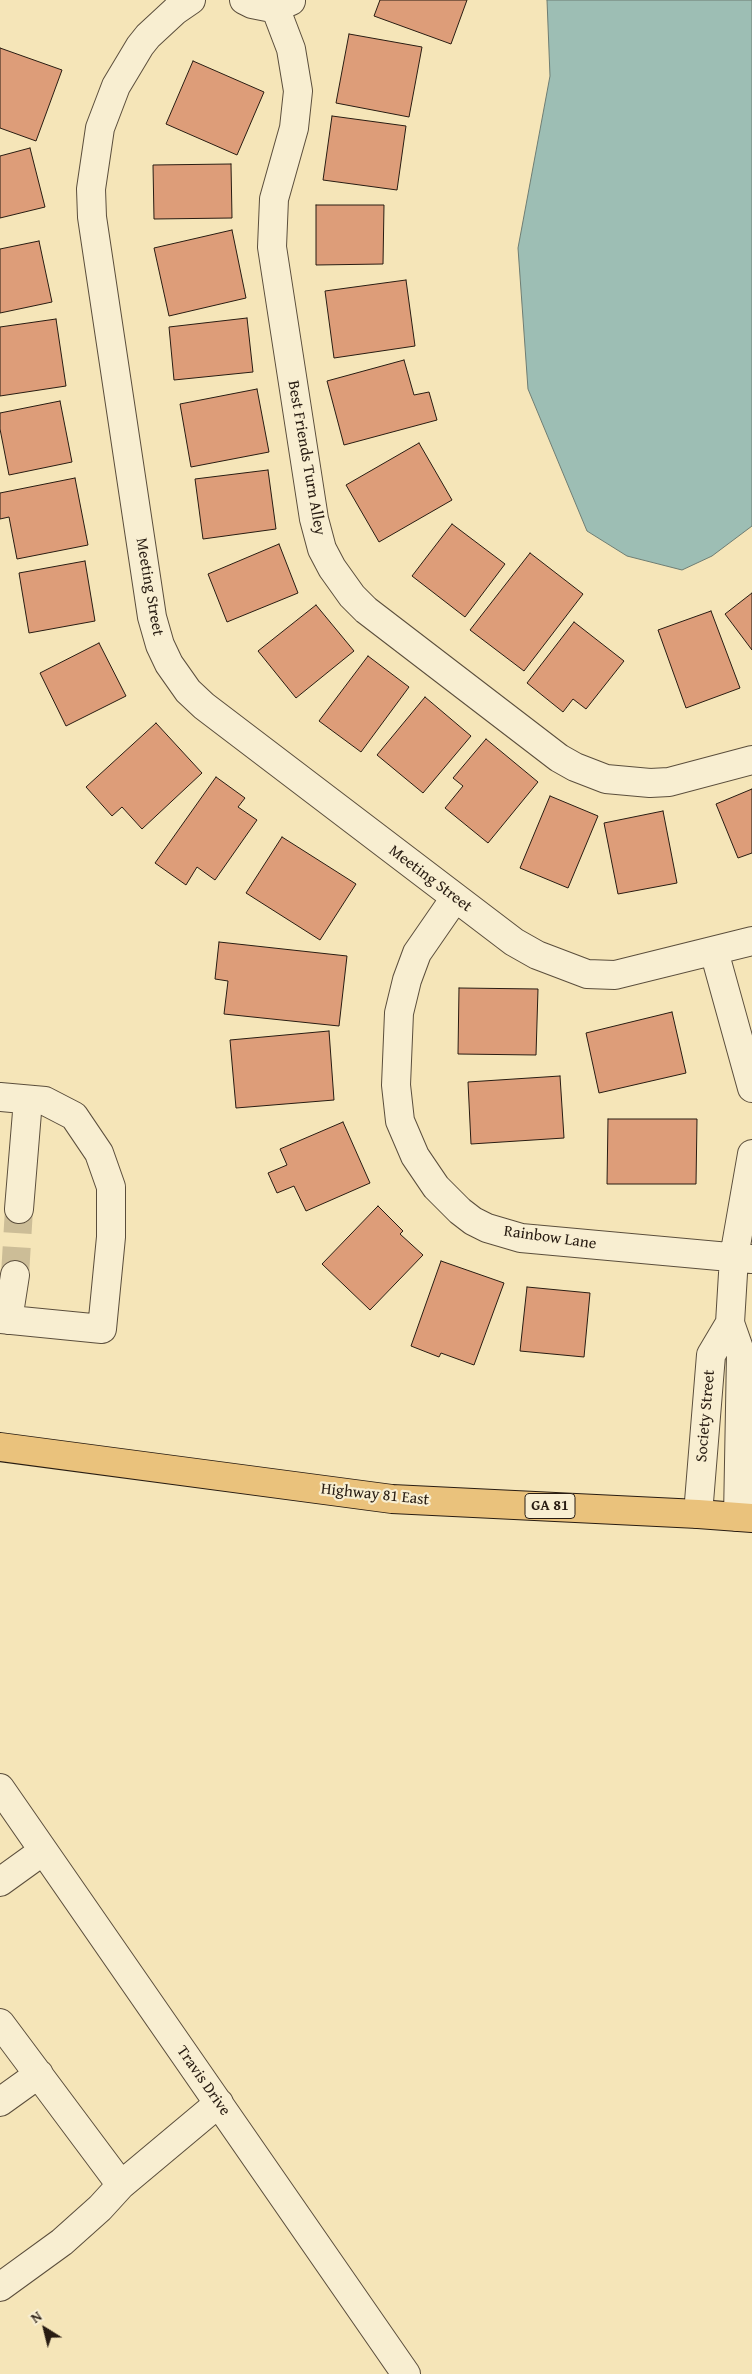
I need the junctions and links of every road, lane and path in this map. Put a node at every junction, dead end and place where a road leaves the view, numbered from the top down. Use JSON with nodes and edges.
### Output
{"nodes":[{"id":1,"x":191,"y":0,"type":"edge"},
{"id":2,"x":244,"y":0,"type":"edge"},
{"id":3,"x":284,"y":3,"type":"edge"},
{"id":4,"x":752,"y":760,"type":"edge"},
{"id":5,"x":455,"y":898,"type":"junction"},
{"id":6,"x":752,"y":941,"type":"edge"},
{"id":7,"x":714,"y":951,"type":"junction"},
{"id":8,"x":752,"y":1088,"type":"edge"},
{"id":9,"x":0,"y":1097,"type":"edge"},
{"id":10,"x":28,"y":1100,"type":"junction"},
{"id":11,"x":752,"y":1154,"type":"edge"},
{"id":12,"x":19,"y":1209,"type":"tunnel mouth"},
{"id":13,"x":743,"y":1258,"type":"edge"},
{"id":14,"x":14,"y":1275,"type":"tunnel mouth"},
{"id":15,"x":4,"y":1320,"type":"edge"},
{"id":16,"x":730,"y":1323,"type":"junction"},
{"id":17,"x":3,"y":1445,"type":"edge"},
{"id":18,"x":698,"y":1514,"type":"junction"},
{"id":19,"x":745,"y":1518,"type":"edge"},
{"id":20,"x":0,"y":1788,"type":"edge"},
{"id":21,"x":43,"y":1851,"type":"junction"},
{"id":22,"x":0,"y":1882,"type":"edge"},
{"id":23,"x":0,"y":2023,"type":"edge"},
{"id":24,"x":39,"y":2074,"type":"junction"},
{"id":25,"x":0,"y":2102,"type":"edge"},
{"id":26,"x":218,"y":2103,"type":"junction"},
{"id":27,"x":121,"y":2185,"type":"junction"},
{"id":28,"x":0,"y":2287,"type":"edge"},
{"id":29,"x":406,"y":2374,"type":"edge"}],
"edges":[{"from":1,"to":5,"type":"street","name":"Meeting Street"},
{"from":2,"to":3,"type":"street","name":"Best Friends Turn Alley"},
{"from":3,"to":4,"type":"street","name":"Best Friends Turn Alley"},
{"from":5,"to":7,"type":"street","name":"Meeting Street"},
{"from":5,"to":13,"type":"street","name":"Rainbow Lane"},
{"from":6,"to":7,"type":"street","name":"Meeting Street"},
{"from":7,"to":8,"type":"street"},
{"from":9,"to":10,"type":"street"},
{"from":10,"to":12,"type":"street"},
{"from":10,"to":15,"type":"street"},
{"from":11,"to":13,"type":"street","name":"Society Street"},
{"from":13,"to":16,"type":"street","name":"Society Street"},
{"from":14,"to":15,"type":"street"},
{"from":16,"to":18,"type":"street","name":"Society Street"},
{"from":16,"to":19,"type":"street","name":"Society Street"},
{"from":17,"to":18,"type":"main road","name":"Highway 81 East","number":"GA 81"},
{"from":18,"to":19,"type":"main road","name":"Highway 81 East","number":"GA 81"},
{"from":20,"to":21,"type":"street","name":"Travis Drive"},
{"from":21,"to":22,"type":"street"},
{"from":21,"to":26,"type":"street","name":"Travis Drive"},
{"from":23,"to":24,"type":"street"},
{"from":24,"to":25,"type":"street"},
{"from":24,"to":27,"type":"street"},
{"from":26,"to":27,"type":"street"},
{"from":26,"to":29,"type":"street","name":"Travis Drive"},
{"from":27,"to":28,"type":"street"}]}
